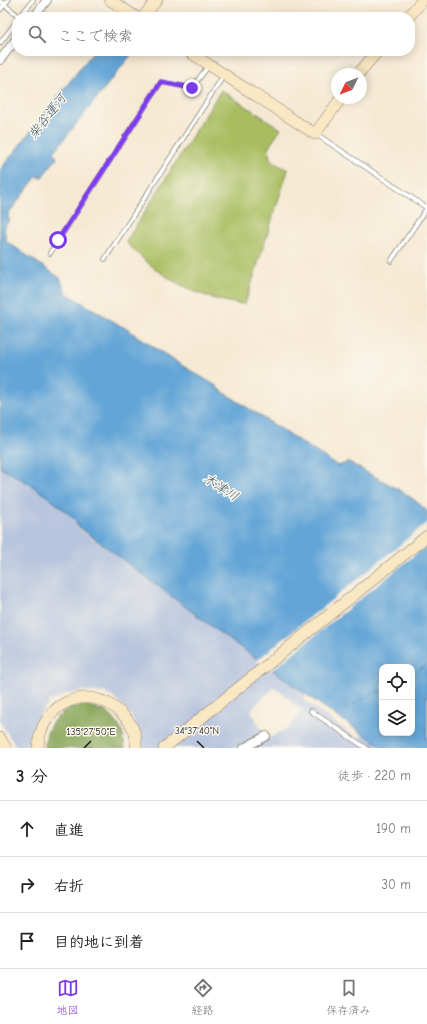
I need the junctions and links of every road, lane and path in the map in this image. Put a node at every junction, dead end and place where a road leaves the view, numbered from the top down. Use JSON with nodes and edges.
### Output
{"nodes":[{"id":1,"x":8,"y":0,"type":"edge"},
{"id":2,"x":33,"y":0,"type":"edge"},
{"id":3,"x":47,"y":0,"type":"edge"},
{"id":4,"x":110,"y":0,"type":"edge"},
{"id":5,"x":157,"y":0,"type":"edge"},
{"id":6,"x":423,"y":0,"type":"edge"},
{"id":7,"x":0,"y":1,"type":"edge"},
{"id":8,"x":5,"y":4,"type":"junction"},
{"id":9,"x":0,"y":10,"type":"edge"},
{"id":10,"x":14,"y":12,"type":"edge"},
{"id":11,"x":24,"y":12,"type":"edge"},
{"id":12,"x":38,"y":12,"type":"edge"},
{"id":13,"x":128,"y":12,"type":"edge"},
{"id":14,"x":147,"y":12,"type":"edge"},
{"id":15,"x":412,"y":12,"type":"edge"},
{"id":16,"x":12,"y":27,"type":"edge"},
{"id":17,"x":0,"y":33,"type":"edge"},
{"id":18,"x":4,"y":37,"type":"junction"},
{"id":19,"x":0,"y":43,"type":"edge"},
{"id":20,"x":12,"y":44,"type":"edge"},
{"id":21,"x":196,"y":56,"type":"edge"},
{"id":22,"x":374,"y":56,"type":"edge"},
{"id":23,"x":0,"y":60,"type":"edge"},
{"id":24,"x":209,"y":64,"type":"junction"},
{"id":25,"x":363,"y":68,"type":"edge"},
{"id":26,"x":224,"y":75,"type":"junction"},
{"id":27,"x":337,"y":104,"type":"edge"},
{"id":28,"x":315,"y":134,"type":"junction"},
{"id":29,"x":427,"y":208,"type":"edge"},
{"id":30,"x":50,"y":254,"type":"dead end"},
{"id":31,"x":105,"y":259,"type":"dead end"},
{"id":32,"x":390,"y":261,"type":"dead end"},
{"id":33,"x":427,"y":536,"type":"edge"},
{"id":34,"x":311,"y":711,"type":"dead end"},
{"id":35,"x":266,"y":736,"type":"dead end"},
{"id":36,"x":36,"y":748,"type":"edge"},
{"id":37,"x":135,"y":748,"type":"edge"},
{"id":38,"x":164,"y":748,"type":"edge"},
{"id":39,"x":244,"y":748,"type":"edge"},
{"id":40,"x":366,"y":748,"type":"edge"}],
"edges":[{"from":1,"to":8,"type":"lane"},
{"from":2,"to":11,"type":"lane"},
{"from":3,"to":12,"type":"street"},
{"from":4,"to":13,"type":"street"},
{"from":5,"to":14,"type":"street"},
{"from":6,"to":15,"type":"street"},
{"from":7,"to":8,"type":"lane"},
{"from":8,"to":9,"type":"lane"},
{"from":8,"to":10,"type":"lane"},
{"from":16,"to":18,"type":"lane"},
{"from":17,"to":18,"type":"lane"},
{"from":18,"to":19,"type":"lane"},
{"from":20,"to":23,"type":"street"},
{"from":21,"to":24,"type":"street"},
{"from":22,"to":25,"type":"street"},
{"from":24,"to":26,"type":"street"},
{"from":24,"to":30,"type":"lane"},
{"from":26,"to":28,"type":"street"},
{"from":26,"to":31,"type":"lane"},
{"from":27,"to":28,"type":"street"},
{"from":28,"to":29,"type":"lane"},
{"from":29,"to":32,"type":"lane"},
{"from":33,"to":38,"type":"street"},
{"from":34,"to":40,"type":"lane"},
{"from":35,"to":39,"type":"street"},
{"from":36,"to":37,"type":"street","bridge":true},
{"from":36,"to":37,"type":"street","bridge":true}]}
